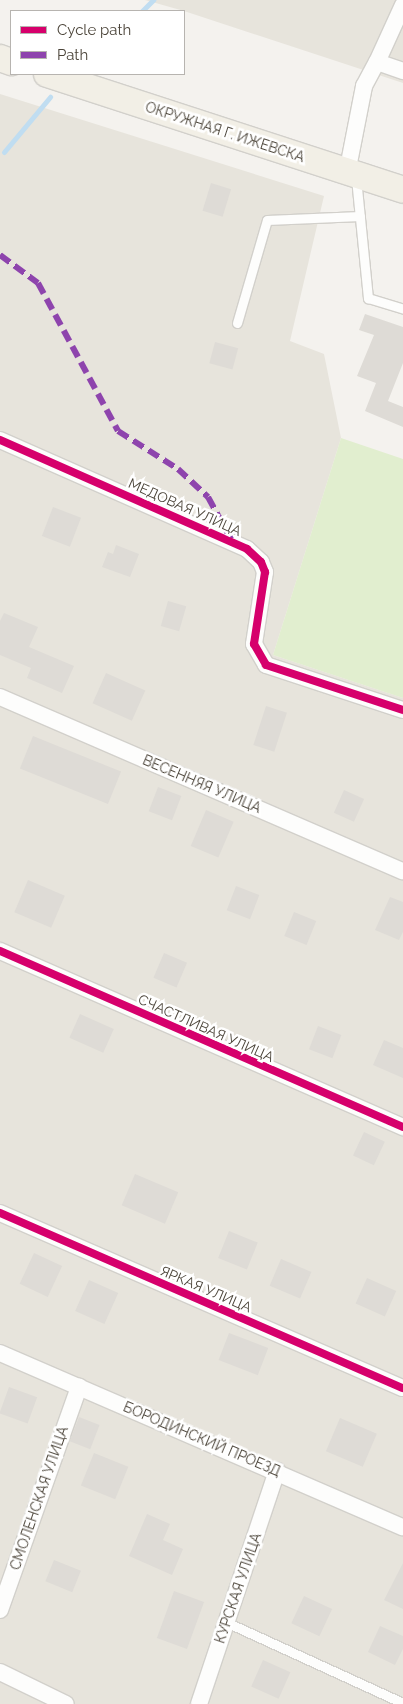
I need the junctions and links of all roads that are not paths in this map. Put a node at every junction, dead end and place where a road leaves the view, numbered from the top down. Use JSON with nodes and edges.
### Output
{"nodes":[{"id":1,"x":403,"y":5,"type":"edge"},
{"id":2,"x":377,"y":62,"type":"junction"},
{"id":3,"x":403,"y":71,"type":"edge"},
{"id":4,"x":50,"y":75,"type":"edge"},
{"id":5,"x":351,"y":174,"type":"junction"},
{"id":6,"x":403,"y":190,"type":"edge"},
{"id":7,"x":360,"y":216,"type":"junction"},
{"id":8,"x":403,"y":309,"type":"edge"},
{"id":9,"x":236,"y":323,"type":"dead end"},
{"id":10,"x":0,"y":440,"type":"edge"},
{"id":11,"x":0,"y":697,"type":"edge"},
{"id":12,"x":403,"y":710,"type":"edge"},
{"id":13,"x":403,"y":871,"type":"edge"},
{"id":14,"x":0,"y":951,"type":"edge"},
{"id":15,"x":403,"y":1127,"type":"edge"},
{"id":16,"x":0,"y":1213,"type":"edge"},
{"id":17,"x":0,"y":1353,"type":"edge"},
{"id":18,"x":79,"y":1387,"type":"junction"},
{"id":19,"x":403,"y":1388,"type":"edge"},
{"id":20,"x":277,"y":1471,"type":"junction"},
{"id":21,"x":403,"y":1527,"type":"edge"},
{"id":22,"x":0,"y":1610,"type":"edge"},
{"id":23,"x":226,"y":1622,"type":"junction"},
{"id":24,"x":0,"y":1672,"type":"edge"},
{"id":25,"x":403,"y":1703,"type":"edge"},
{"id":26,"x":66,"y":1704,"type":"edge"},
{"id":27,"x":199,"y":1704,"type":"edge"}],
"edges":[{"from":1,"to":2,"type":"street"},
{"from":2,"to":3,"type":"street"},
{"from":2,"to":5,"type":"street"},
{"from":4,"to":5,"type":"main road","name":"ОКРУЖНАЯ Г. ИЖЕВСКА"},
{"from":5,"to":6,"type":"main road","name":"ОКРУЖНАЯ Г. ИЖЕВСКА"},
{"from":5,"to":7,"type":"lane"},
{"from":7,"to":8,"type":"lane"},
{"from":7,"to":9,"type":"lane"},
{"from":10,"to":12,"type":"street","name":"МЕДОВАЯ УЛИЦА"},
{"from":11,"to":13,"type":"street","name":"ВЕСЕННЯЯ УЛИЦА"},
{"from":14,"to":15,"type":"street","name":"СЧАСТЛИВАЯ УЛИЦА"},
{"from":16,"to":19,"type":"street","name":"ЯРКАЯ УЛИЦА"},
{"from":17,"to":18,"type":"street","name":"БОРОДИНСКИЙ ПРОЕЗД"},
{"from":18,"to":20,"type":"street","name":"БОРОДИНСКИЙ ПРОЕЗД"},
{"from":18,"to":22,"type":"street","name":"СМОЛЕНСКАЯ УЛИЦА"},
{"from":20,"to":21,"type":"street","name":"БОРОДИНСКИЙ ПРОЕЗД"},
{"from":20,"to":23,"type":"street","name":"КУРСКАЯ УЛИЦА"},
{"from":23,"to":25,"type":"lane"},
{"from":23,"to":27,"type":"street","name":"КУРСКАЯ УЛИЦА"},
{"from":24,"to":26,"type":"street"}]}
